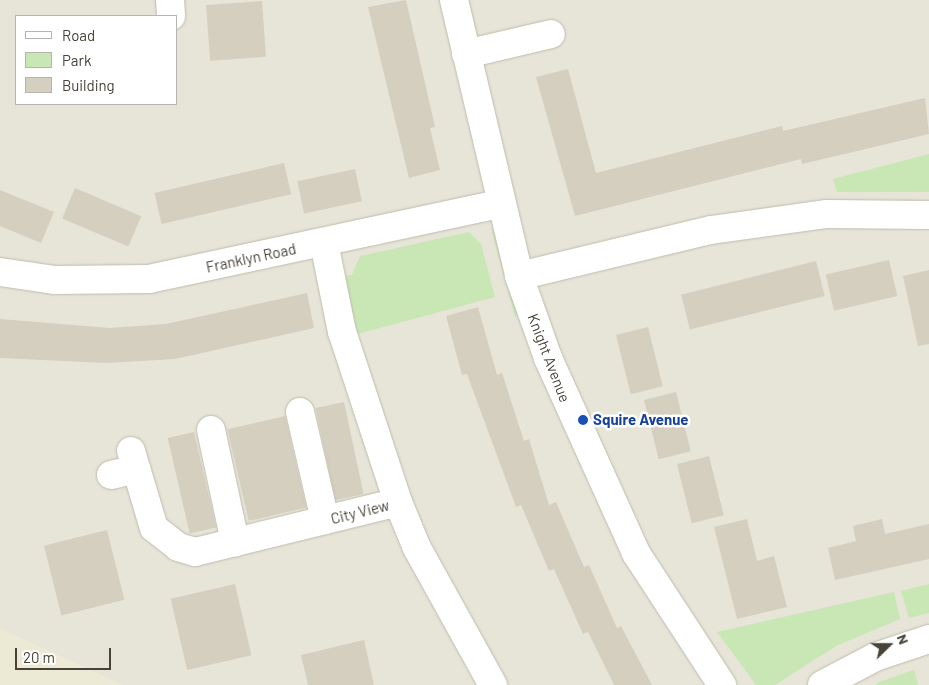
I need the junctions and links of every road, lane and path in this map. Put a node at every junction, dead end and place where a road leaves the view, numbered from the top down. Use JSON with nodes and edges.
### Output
{"nodes":[{"id":1,"x":170,"y":0,"type":"edge"},
{"id":2,"x":454,"y":0,"type":"edge"},
{"id":3,"x":171,"y":15,"type":"edge"},
{"id":4,"x":551,"y":34,"type":"dead end"},
{"id":5,"x":466,"y":54,"type":"junction"},
{"id":6,"x":500,"y":204,"type":"junction"},
{"id":7,"x":929,"y":215,"type":"edge"},
{"id":8,"x":324,"y":243,"type":"junction"},
{"id":9,"x":0,"y":272,"type":"edge"},
{"id":10,"x":519,"y":276,"type":"junction"},
{"id":11,"x":300,"y":412,"type":"dead end"},
{"id":12,"x":211,"y":430,"type":"dead end"},
{"id":13,"x":126,"y":465,"type":"dead end"},
{"id":14,"x":398,"y":502,"type":"junction"},
{"id":15,"x":325,"y":520,"type":"junction"},
{"id":16,"x":235,"y":542,"type":"junction"},
{"id":17,"x":929,"y":639,"type":"edge"},
{"id":18,"x":493,"y":685,"type":"edge"},
{"id":19,"x":722,"y":685,"type":"edge"},
{"id":20,"x":822,"y":685,"type":"edge"}],
"edges":[{"from":1,"to":3,"type":"street"},
{"from":2,"to":5,"type":"street","name":"Knight Avenue"},
{"from":4,"to":5,"type":"street"},
{"from":5,"to":6,"type":"street","name":"Knight Avenue"},
{"from":6,"to":8,"type":"street","name":"Franklyn Road"},
{"from":6,"to":10,"type":"street","name":"Knight Avenue"},
{"from":7,"to":10,"type":"street"},
{"from":8,"to":9,"type":"street","name":"Franklyn Road"},
{"from":8,"to":14,"type":"street","name":"City View"},
{"from":10,"to":19,"type":"street","name":"Knight Avenue"},
{"from":11,"to":15,"type":"street"},
{"from":12,"to":16,"type":"street"},
{"from":13,"to":16,"type":"street","name":"City View"},
{"from":14,"to":15,"type":"street","name":"City View"},
{"from":14,"to":18,"type":"street"},
{"from":15,"to":16,"type":"street","name":"City View"},
{"from":17,"to":20,"type":"street"}]}
